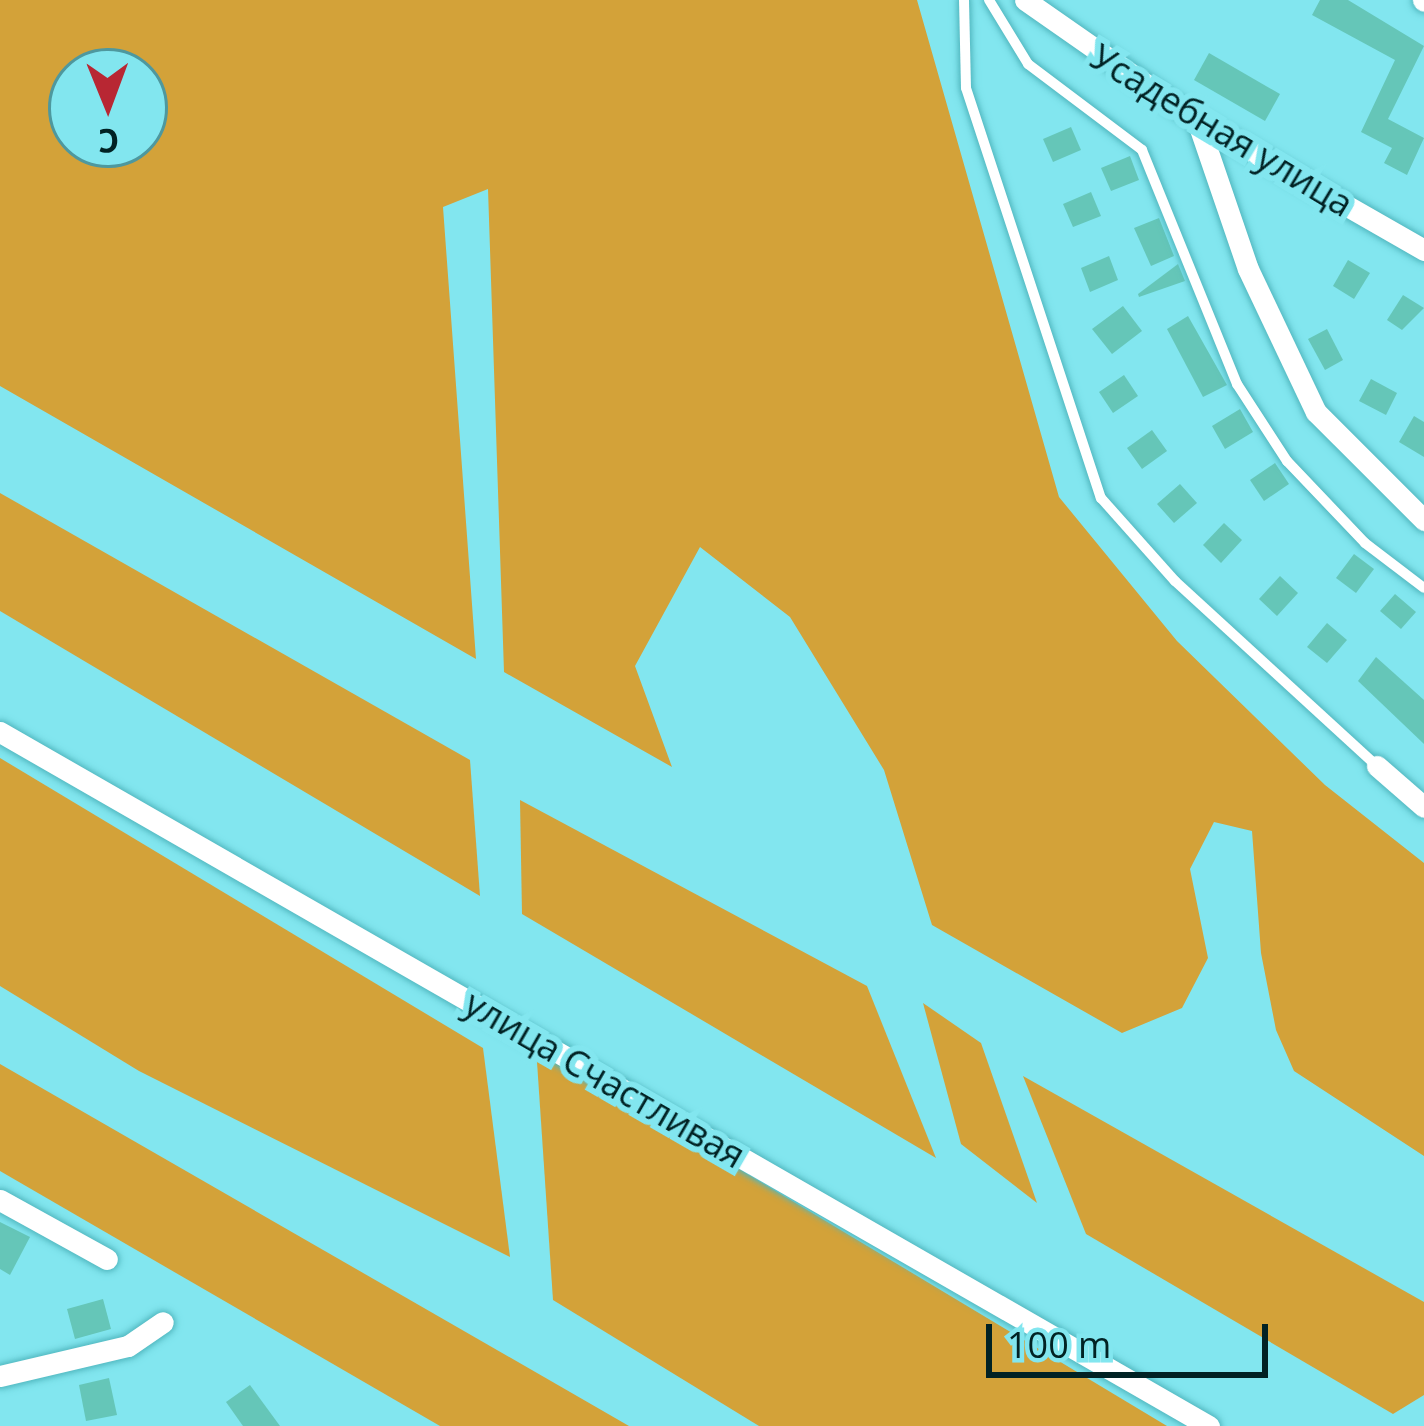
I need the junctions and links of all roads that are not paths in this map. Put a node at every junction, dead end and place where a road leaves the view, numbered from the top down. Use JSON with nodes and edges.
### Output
{"nodes":[{"id":1,"x":964,"y":0,"type":"edge"},
{"id":2,"x":989,"y":0,"type":"edge"},
{"id":3,"x":1025,"y":0,"type":"edge"},
{"id":4,"x":1197,"y":120,"type":"junction"},
{"id":5,"x":1424,"y":250,"type":"edge"},
{"id":6,"x":1424,"y":520,"type":"edge"},
{"id":7,"x":1424,"y":587,"type":"edge"},
{"id":8,"x":0,"y":732,"type":"edge"},
{"id":9,"x":1377,"y":766,"type":"joint"},
{"id":10,"x":1424,"y":807,"type":"edge"},
{"id":11,"x":0,"y":1200,"type":"edge"},
{"id":12,"x":107,"y":1259,"type":"dead end"},
{"id":13,"x":163,"y":1322,"type":"dead end"},
{"id":14,"x":0,"y":1376,"type":"edge"},
{"id":15,"x":1209,"y":1426,"type":"edge"}],
"edges":[{"from":1,"to":9,"type":"lane"},
{"from":2,"to":7,"type":"lane"},
{"from":3,"to":4,"type":"street","name":"Усадебная улица"},
{"from":4,"to":5,"type":"street","name":"Усадебная улица"},
{"from":4,"to":6,"type":"street"},
{"from":8,"to":15,"type":"street","name":"улица Счастливая"},
{"from":9,"to":10,"type":"street"},
{"from":11,"to":12,"type":"street"},
{"from":13,"to":14,"type":"street"}]}
